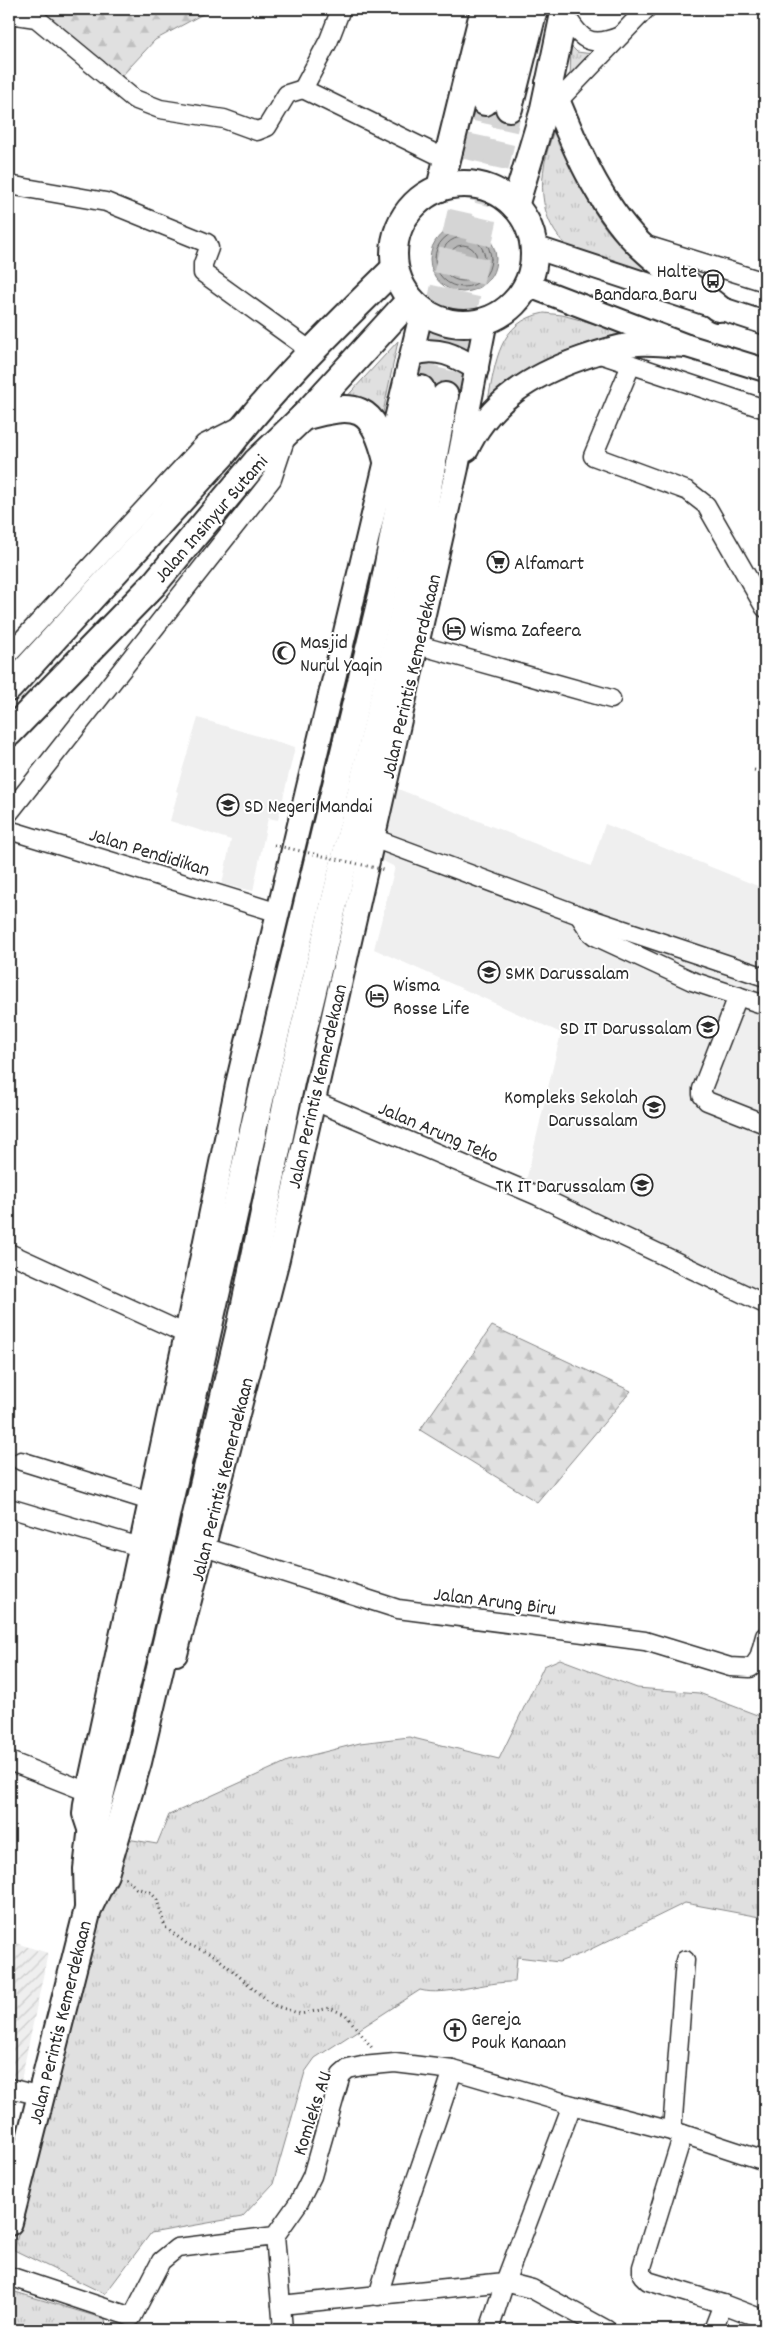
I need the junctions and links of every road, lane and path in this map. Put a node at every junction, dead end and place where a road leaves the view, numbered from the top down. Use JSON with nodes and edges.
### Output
{"nodes":[{"id":1,"x":341,"y":9,"type":"edge"},
{"id":2,"x":484,"y":9,"type":"edge"},
{"id":3,"x":508,"y":9,"type":"edge"},
{"id":4,"x":534,"y":9,"type":"edge"},
{"id":5,"x":646,"y":9,"type":"edge"},
{"id":6,"x":565,"y":11,"type":"edge"},
{"id":7,"x":9,"y":14,"type":"edge"},
{"id":8,"x":620,"y":36,"type":"junction"},
{"id":9,"x":303,"y":90,"type":"junction"},
{"id":10,"x":553,"y":92,"type":"junction"},
{"id":11,"x":446,"y":159,"type":"junction"},
{"id":12,"x":9,"y":185,"type":"edge"},
{"id":13,"x":440,"y":188,"type":"junction"},
{"id":14,"x":515,"y":206,"type":"junction"},
{"id":15,"x":638,"y":243,"type":"junction"},
{"id":16,"x":534,"y":247,"type":"junction"},
{"id":17,"x":394,"y":269,"type":"junction"},
{"id":18,"x":765,"y":282,"type":"edge"},
{"id":19,"x":527,"y":285,"type":"junction"},
{"id":20,"x":415,"y":306,"type":"junction"},
{"id":21,"x":718,"y":308,"type":"junction"},
{"id":22,"x":486,"y":320,"type":"junction"},
{"id":23,"x":765,"y":323,"type":"edge"},
{"id":24,"x":688,"y":346,"type":"junction"},
{"id":25,"x":312,"y":351,"type":"junction"},
{"id":26,"x":597,"y":353,"type":"junction"},
{"id":27,"x":412,"y":356,"type":"junction"},
{"id":28,"x":631,"y":365,"type":"junction"},
{"id":29,"x":477,"y":369,"type":"junction"},
{"id":30,"x":765,"y":370,"type":"edge"},
{"id":31,"x":765,"y":409,"type":"edge"},
{"id":32,"x":246,"y":423,"type":"junction"},
{"id":33,"x":296,"y":424,"type":"junction"},
{"id":34,"x":387,"y":461,"type":"junction"},
{"id":35,"x":455,"y":476,"type":"junction"},
{"id":36,"x":765,"y":608,"type":"edge"},
{"id":37,"x":418,"y":645,"type":"junction"},
{"id":38,"x":10,"y":649,"type":"edge"},
{"id":39,"x":9,"y":688,"type":"edge"},
{"id":40,"x":611,"y":699,"type":"dead end"},
{"id":41,"x":9,"y":733,"type":"edge"},
{"id":42,"x":754,"y":770,"type":"dead end"},
{"id":43,"x":765,"y":772,"type":"edge"},
{"id":44,"x":9,"y":813,"type":"edge"},
{"id":45,"x":9,"y":830,"type":"edge"},
{"id":46,"x":373,"y":838,"type":"junction"},
{"id":47,"x":274,"y":845,"type":"dead end"},
{"id":48,"x":385,"y":870,"type":"dead end"},
{"id":49,"x":279,"y":913,"type":"junction"},
{"id":50,"x":579,"y":915,"type":"junction"},
{"id":51,"x":732,"y":965,"type":"junction"},
{"id":52,"x":765,"y":977,"type":"edge"},
{"id":53,"x":730,"y":994,"type":"junction"},
{"id":54,"x":765,"y":1005,"type":"edge"},
{"id":55,"x":312,"y":1100,"type":"junction"},
{"id":56,"x":765,"y":1124,"type":"edge"},
{"id":57,"x":9,"y":1254,"type":"edge"},
{"id":58,"x":765,"y":1304,"type":"edge"},
{"id":59,"x":186,"y":1334,"type":"junction"},
{"id":60,"x":21,"y":1461,"type":"dead end"},
{"id":61,"x":150,"y":1501,"type":"junction"},
{"id":62,"x":9,"y":1508,"type":"edge"},
{"id":63,"x":140,"y":1547,"type":"junction"},
{"id":64,"x":204,"y":1548,"type":"junction"},
{"id":65,"x":765,"y":1636,"type":"edge"},
{"id":66,"x":762,"y":1658,"type":"edge"},
{"id":67,"x":9,"y":1761,"type":"edge"},
{"id":68,"x":88,"y":1792,"type":"junction"},
{"id":69,"x":91,"y":1835,"type":"junction"},
{"id":70,"x":116,"y":1841,"type":"junction"},
{"id":71,"x":105,"y":1874,"type":"junction"},
{"id":72,"x":88,"y":1909,"type":"junction"},
{"id":73,"x":686,"y":1960,"type":"dead end"},
{"id":74,"x":385,"y":2063,"type":"junction"},
{"id":75,"x":453,"y":2070,"type":"junction"},
{"id":76,"x":9,"y":2088,"type":"edge"},
{"id":77,"x":41,"y":2096,"type":"junction"},
{"id":78,"x":572,"y":2106,"type":"junction"},
{"id":79,"x":678,"y":2133,"type":"junction"},
{"id":80,"x":765,"y":2161,"type":"edge"},
{"id":81,"x":13,"y":2185,"type":"edge"},
{"id":82,"x":9,"y":2222,"type":"edge"},
{"id":83,"x":275,"y":2236,"type":"junction"},
{"id":84,"x":17,"y":2278,"type":"edge"},
{"id":85,"x":505,"y":2282,"type":"junction"},
{"id":86,"x":378,"y":2296,"type":"junction"},
{"id":87,"x":723,"y":2304,"type":"junction"},
{"id":88,"x":281,"y":2305,"type":"junction"},
{"id":89,"x":765,"y":2320,"type":"edge"},
{"id":90,"x":134,"y":2324,"type":"edge"},
{"id":91,"x":283,"y":2330,"type":"edge"},
{"id":92,"x":489,"y":2330,"type":"edge"},
{"id":93,"x":606,"y":2330,"type":"edge"},
{"id":94,"x":713,"y":2330,"type":"edge"}],
"edges":[{"from":1,"to":9,"type":"street"},
{"from":2,"to":11,"type":"highway"},
{"from":3,"to":4,"type":"highway"},
{"from":5,"to":8,"type":"street"},
{"from":6,"to":8,"type":"street"},
{"from":6,"to":10,"type":"highway"},
{"from":7,"to":9,"type":"street"},
{"from":8,"to":10,"type":"street"},
{"from":9,"to":11,"type":"street"},
{"from":10,"to":14,"type":"highway"},
{"from":10,"to":15,"type":"highway"},
{"from":11,"to":13,"type":"highway"},
{"from":12,"to":25,"type":"street"},
{"from":13,"to":14,"type":"highway"},
{"from":13,"to":17,"type":"highway"},
{"from":14,"to":16,"type":"highway"},
{"from":15,"to":18,"type":"street"},
{"from":15,"to":21,"type":"highway"},
{"from":16,"to":19,"type":"highway"},
{"from":16,"to":21,"type":"main road"},
{"from":17,"to":20,"type":"highway"},
{"from":17,"to":25,"type":"highway","name":"Jalan Insinyur Sutami"},
{"from":19,"to":22,"type":"highway"},
{"from":19,"to":24,"type":"main road"},
{"from":20,"to":22,"type":"highway"},
{"from":20,"to":27,"type":"main road","name":"Jalan Perintis Kemerdekaan"},
{"from":20,"to":33,"type":"highway","name":"Jalan Insinyur Sutami"},
{"from":21,"to":23,"type":"main road"},
{"from":22,"to":29,"type":"main road","name":"Jalan Perintis Kemerdekaan"},
{"from":24,"to":26,"type":"main road"},
{"from":24,"to":30,"type":"main road"},
{"from":25,"to":32,"type":"highway","name":"Jalan Insinyur Sutami"},
{"from":26,"to":28,"type":"street"},
{"from":26,"to":35,"type":"main road"},
{"from":27,"to":29,"type":"main road"},
{"from":27,"to":34,"type":"main road","name":"Jalan Perintis Kemerdekaan"},
{"from":28,"to":31,"type":"street"},
{"from":28,"to":36,"type":"street"},
{"from":29,"to":35,"type":"main road","name":"Jalan Perintis Kemerdekaan"},
{"from":32,"to":38,"type":"street"},
{"from":32,"to":39,"type":"highway","name":"Jalan Insinyur Sutami"},
{"from":33,"to":34,"type":"highway"},
{"from":33,"to":41,"type":"highway","name":"Jalan Insinyur Sutami"},
{"from":33,"to":44,"type":"street"},
{"from":34,"to":49,"type":"main road","name":"Jalan Perintis Kemerdekaan"},
{"from":35,"to":37,"type":"main road","name":"Jalan Perintis Kemerdekaan"},
{"from":37,"to":40,"type":"street"},
{"from":37,"to":46,"type":"main road","name":"Jalan Perintis Kemerdekaan"},
{"from":42,"to":43,"type":"path"},
{"from":45,"to":49,"type":"street","name":"Jalan Pendidikan"},
{"from":46,"to":50,"type":"street"},
{"from":46,"to":55,"type":"main road","name":"Jalan Perintis Kemerdekaan"},
{"from":47,"to":48,"type":"path","bridge":true},
{"from":49,"to":59,"type":"main road","name":"Jalan Perintis Kemerdekaan"},
{"from":50,"to":51,"type":"street"},
{"from":50,"to":53,"type":"street"},
{"from":51,"to":52,"type":"street"},
{"from":51,"to":53,"type":"street"},
{"from":53,"to":54,"type":"street"},
{"from":53,"to":56,"type":"street"},
{"from":55,"to":58,"type":"street","name":"Jalan Arung Teko"},
{"from":55,"to":64,"type":"main road","name":"Jalan Perintis Kemerdekaan"},
{"from":57,"to":59,"type":"street"},
{"from":59,"to":61,"type":"main road","name":"Jalan Perintis Kemerdekaan"},
{"from":60,"to":61,"type":"street"},
{"from":61,"to":63,"type":"main road","name":"Jalan Perintis Kemerdekaan"},
{"from":62,"to":63,"type":"street"},
{"from":63,"to":68,"type":"main road","name":"Jalan Perintis Kemerdekaan"},
{"from":64,"to":66,"type":"street","name":"Jalan Arung Biru"},
{"from":64,"to":70,"type":"main road","name":"Jalan Perintis Kemerdekaan"},
{"from":65,"to":66,"type":"street","name":"Jalan Arung Biru"},
{"from":67,"to":68,"type":"street"},
{"from":68,"to":69,"type":"main road","name":"Jalan Perintis Kemerdekaan"},
{"from":69,"to":70,"type":"highway","name":"Jalan Perintis Kemerdekaan"},
{"from":69,"to":72,"type":"highway","name":"Jalan Perintis Kemerdekaan"},
{"from":70,"to":71,"type":"highway","name":"Jalan Perintis Kemerdekaan"},
{"from":71,"to":72,"type":"highway","name":"Jalan Perintis Kemerdekaan"},
{"from":71,"to":74,"type":"path"},
{"from":72,"to":77,"type":"highway","name":"Jalan Perintis Kemerdekaan"},
{"from":73,"to":79,"type":"street"},
{"from":74,"to":75,"type":"street","name":"Komleks AU"},
{"from":74,"to":83,"type":"street","name":"Komleks AU"},
{"from":75,"to":78,"type":"street","name":"Komleks AU"},
{"from":75,"to":86,"type":"street"},
{"from":76,"to":77,"type":"street"},
{"from":77,"to":81,"type":"highway","name":"Jalan Perintis Kemerdekaan"},
{"from":78,"to":79,"type":"street","name":"Komleks AU"},
{"from":78,"to":85,"type":"street"},
{"from":79,"to":80,"type":"street","name":"Komleks AU"},
{"from":79,"to":87,"type":"street"},
{"from":81,"to":82,"type":"highway","name":"Jalan Perintis Kemerdekaan"},
{"from":83,"to":88,"type":"street"},
{"from":83,"to":90,"type":"street"},
{"from":84,"to":90,"type":"street"},
{"from":85,"to":86,"type":"street"},
{"from":85,"to":92,"type":"street"},
{"from":85,"to":93,"type":"street"},
{"from":86,"to":88,"type":"street"},
{"from":87,"to":89,"type":"street"},
{"from":87,"to":94,"type":"street"},
{"from":88,"to":91,"type":"street"}]}
